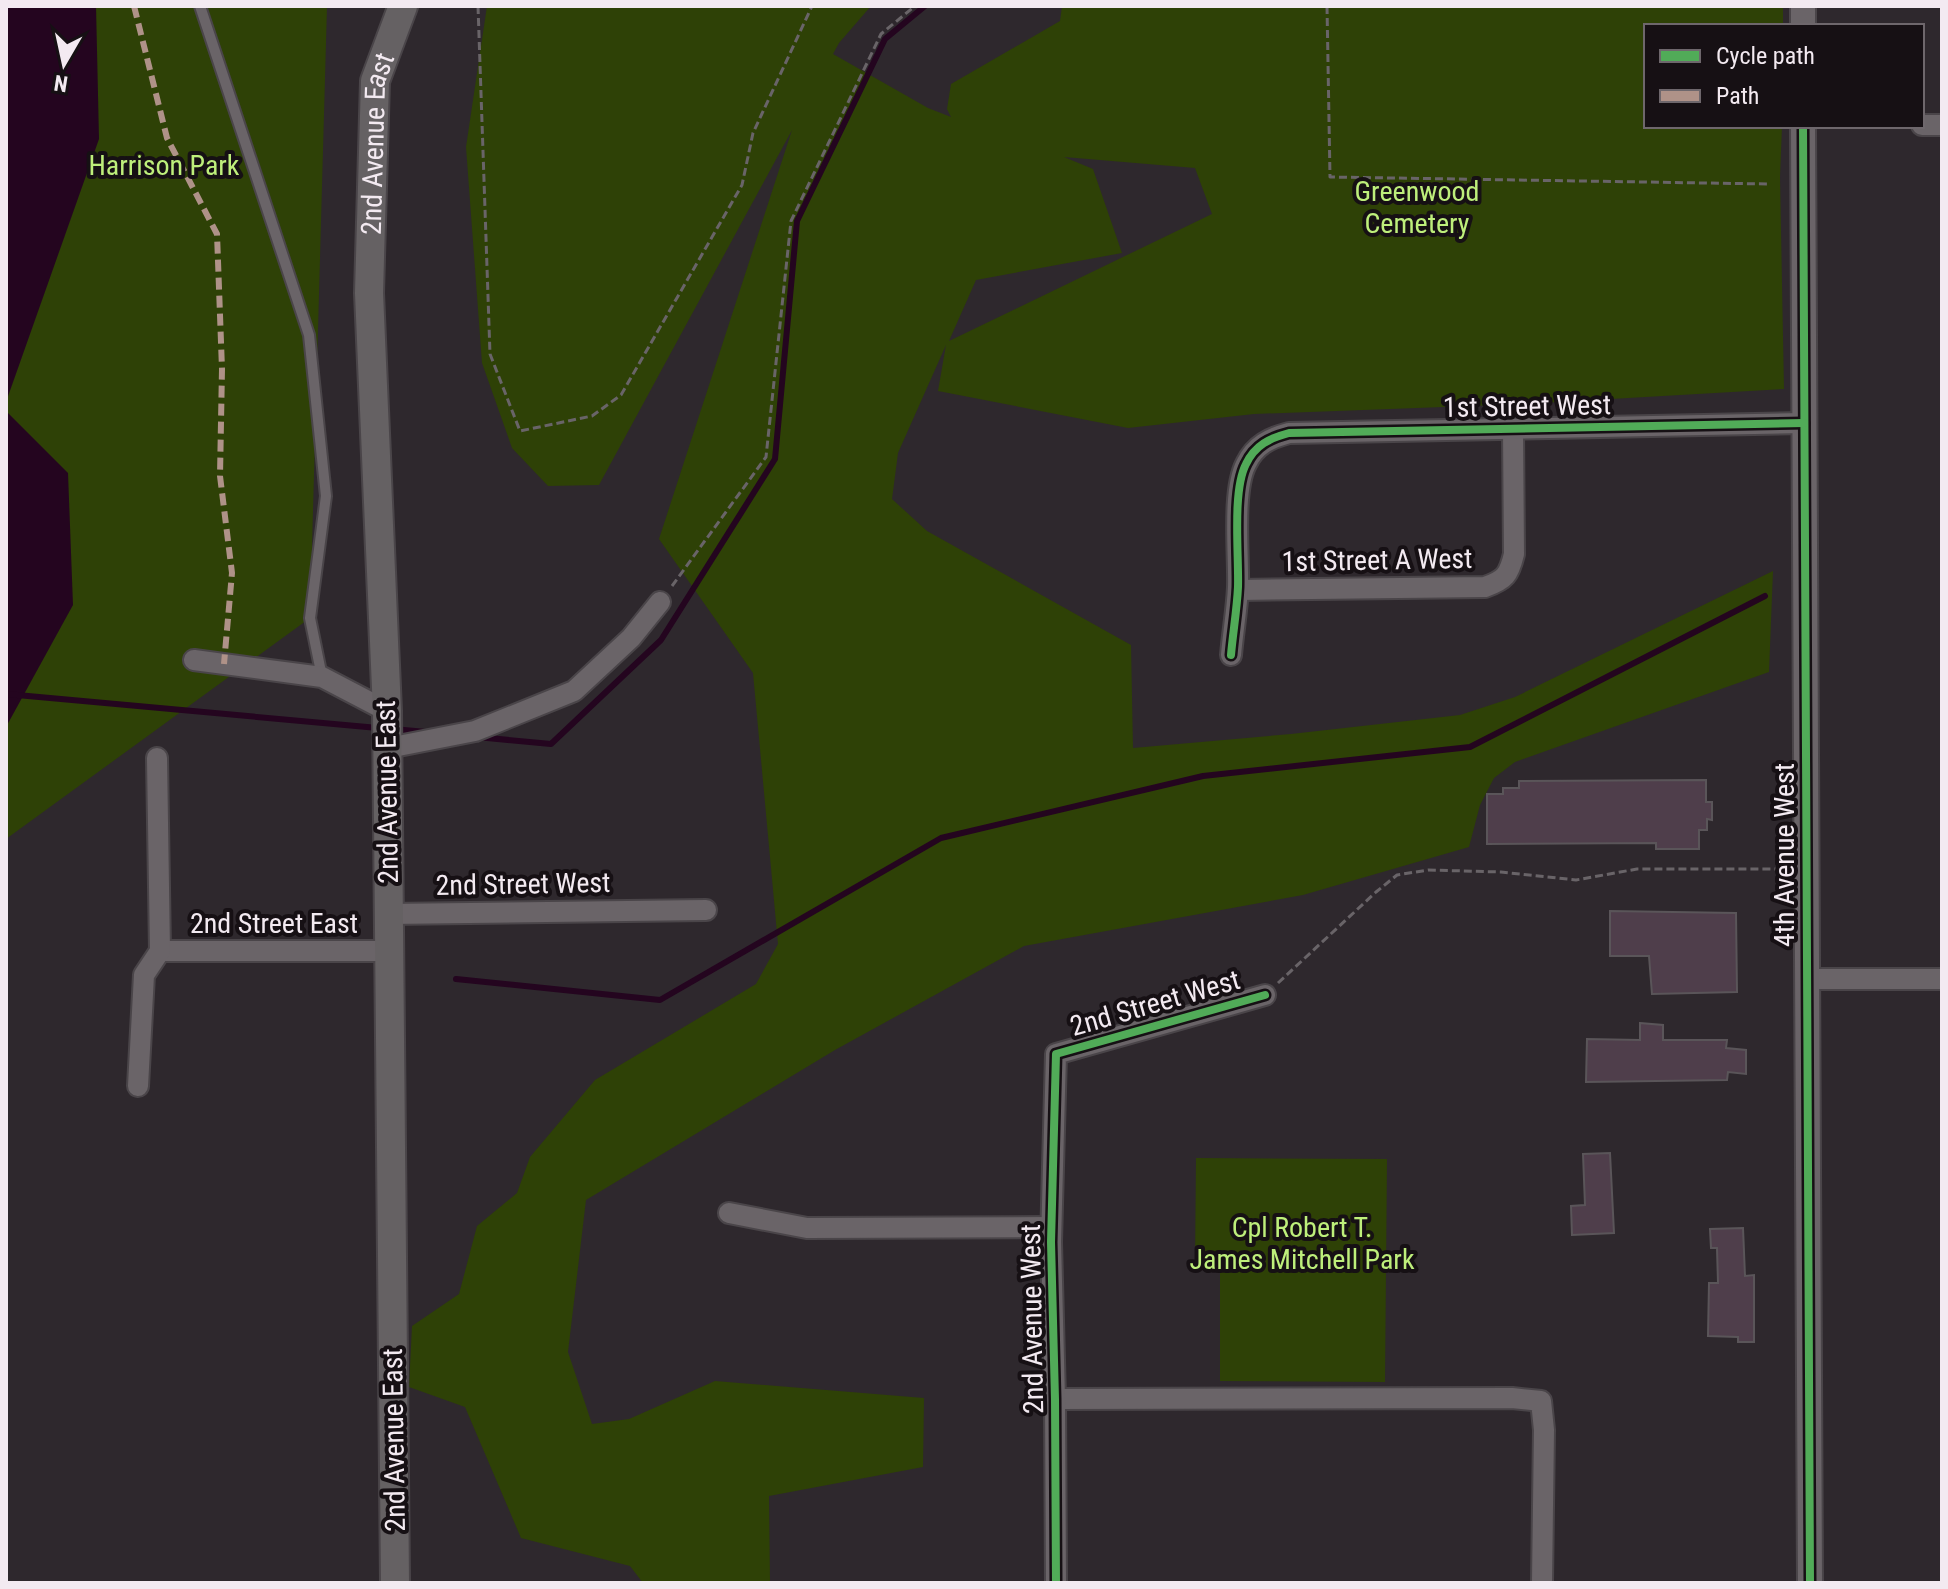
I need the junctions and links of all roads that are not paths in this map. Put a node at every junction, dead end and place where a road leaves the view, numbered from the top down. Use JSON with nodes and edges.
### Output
{"nodes":[{"id":1,"x":200,"y":6,"type":"edge"},
{"id":2,"x":403,"y":6,"type":"edge"},
{"id":3,"x":1803,"y":128,"type":"edge"},
{"id":4,"x":1804,"y":423,"type":"junction"},
{"id":5,"x":1513,"y":429,"type":"junction"},
{"id":6,"x":1238,"y":590,"type":"junction"},
{"id":7,"x":660,"y":602,"type":"road end"},
{"id":8,"x":1231,"y":655,"type":"dead end"},
{"id":9,"x":194,"y":660,"type":"dead end"},
{"id":10,"x":322,"y":677,"type":"junction"},
{"id":11,"x":387,"y":711,"type":"junction"},
{"id":12,"x":388,"y":748,"type":"junction"},
{"id":13,"x":157,"y":758,"type":"dead end"},
{"id":14,"x":706,"y":910,"type":"dead end"},
{"id":15,"x":388,"y":914,"type":"junction"},
{"id":16,"x":160,"y":951,"type":"junction"},
{"id":17,"x":389,"y":951,"type":"junction"},
{"id":18,"x":1807,"y":979,"type":"junction"},
{"id":19,"x":1942,"y":979,"type":"edge"},
{"id":20,"x":1265,"y":995,"type":"road end"},
{"id":21,"x":1056,"y":1054,"type":"joint"},
{"id":22,"x":138,"y":1086,"type":"dead end"},
{"id":23,"x":729,"y":1213,"type":"dead end"},
{"id":24,"x":1051,"y":1227,"type":"junction"},
{"id":25,"x":1055,"y":1399,"type":"junction"},
{"id":26,"x":395,"y":1583,"type":"edge"},
{"id":27,"x":1056,"y":1583,"type":"edge"},
{"id":28,"x":1542,"y":1583,"type":"edge"},
{"id":29,"x":1810,"y":1583,"type":"edge"}],
"edges":[{"from":1,"to":10,"type":"lane"},
{"from":2,"to":11,"type":"main road","name":"2nd Avenue East"},
{"from":3,"to":4,"type":"street","name":"4th Avenue West"},
{"from":4,"to":5,"type":"street","name":"1st Street West"},
{"from":4,"to":18,"type":"street","name":"4th Avenue West"},
{"from":5,"to":6,"type":"street","name":"1st Street West"},
{"from":5,"to":6,"type":"street","name":"1st Street A West"},
{"from":6,"to":8,"type":"street"},
{"from":7,"to":12,"type":"street"},
{"from":9,"to":10,"type":"street"},
{"from":10,"to":11,"type":"street"},
{"from":11,"to":12,"type":"main road","name":"2nd Avenue East"},
{"from":12,"to":15,"type":"main road","name":"2nd Avenue East"},
{"from":13,"to":16,"type":"street"},
{"from":14,"to":15,"type":"street","name":"2nd Street West"},
{"from":15,"to":17,"type":"main road","name":"2nd Avenue East"},
{"from":16,"to":17,"type":"street","name":"2nd Street East"},
{"from":16,"to":22,"type":"street"},
{"from":17,"to":26,"type":"main road","name":"2nd Avenue East"},
{"from":18,"to":19,"type":"street"},
{"from":18,"to":29,"type":"street","name":"4th Avenue West"},
{"from":20,"to":21,"type":"street","name":"2nd Street West"},
{"from":21,"to":24,"type":"street","name":"2nd Avenue West"},
{"from":23,"to":24,"type":"street"},
{"from":24,"to":25,"type":"street","name":"2nd Avenue West"},
{"from":25,"to":27,"type":"street","name":"2nd Avenue West"},
{"from":25,"to":28,"type":"street"}]}
